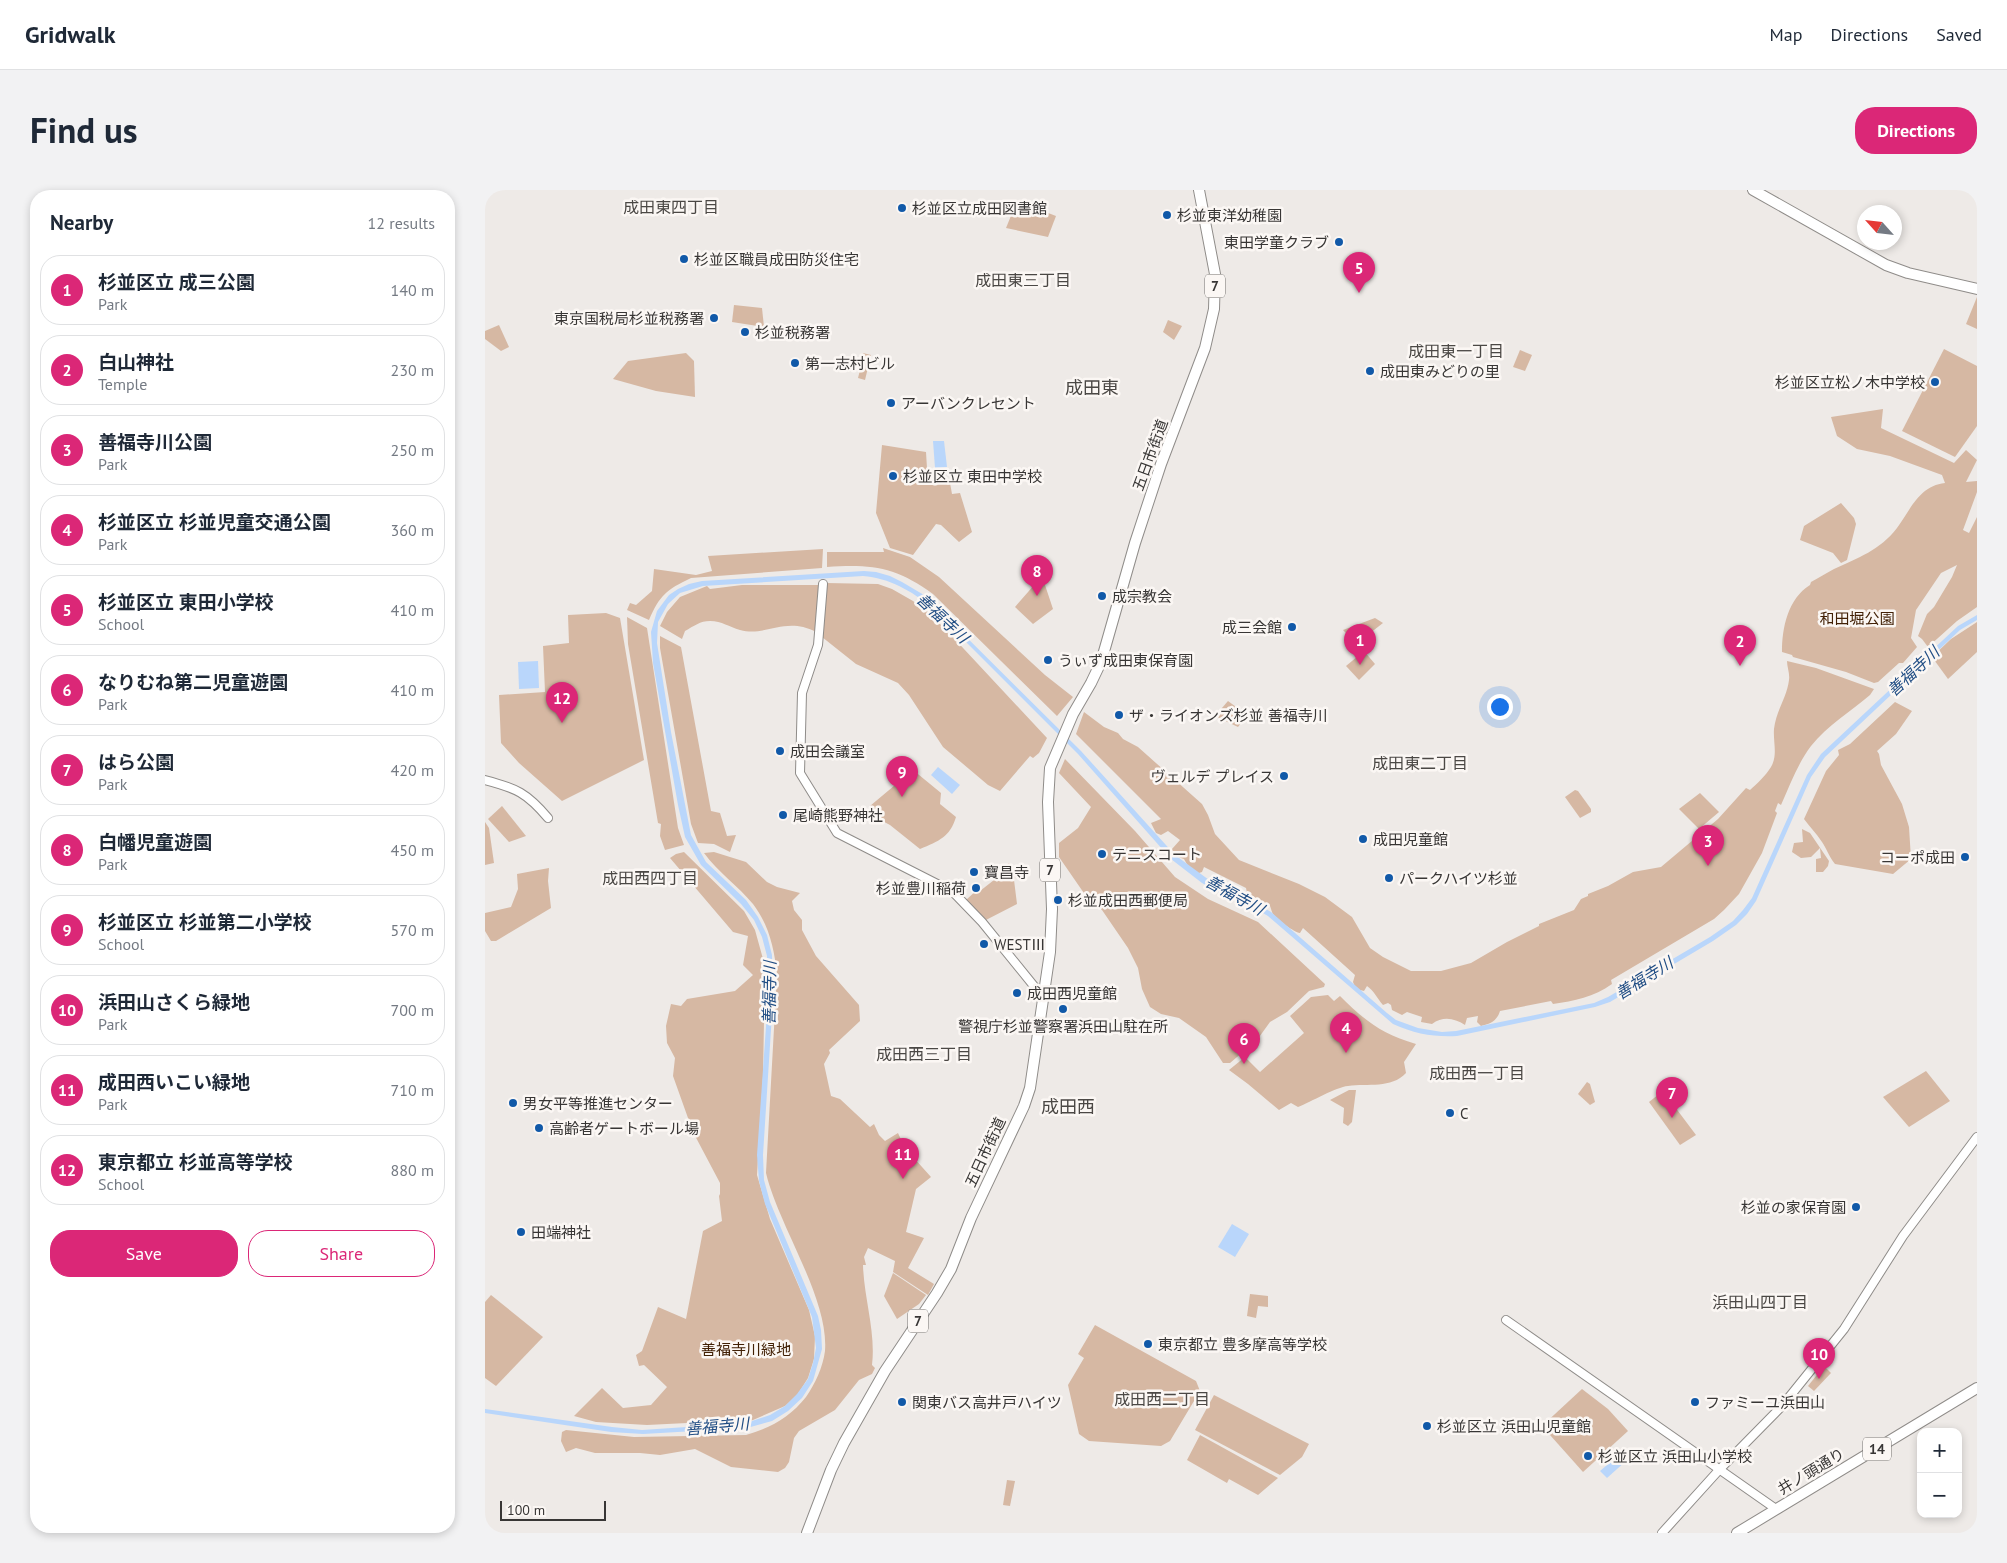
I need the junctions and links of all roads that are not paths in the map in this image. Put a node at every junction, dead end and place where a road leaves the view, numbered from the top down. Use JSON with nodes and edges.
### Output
{"nodes":[{"id":1,"x":1199,"y":190,"type":"edge"},
{"id":2,"x":1753,"y":190,"type":"edge"},
{"id":3,"x":1977,"y":289,"type":"edge"},
{"id":4,"x":823,"y":584,"type":"dead end"},
{"id":5,"x":485,"y":780,"type":"edge"},
{"id":6,"x":548,"y":818,"type":"dead end"},
{"id":7,"x":1042,"y":996,"type":"junction"},
{"id":8,"x":1977,"y":1137,"type":"edge"},
{"id":9,"x":1506,"y":1320,"type":"dead end"},
{"id":10,"x":1977,"y":1388,"type":"edge"},
{"id":11,"x":1719,"y":1470,"type":"junction"},
{"id":12,"x":1776,"y":1509,"type":"junction"},
{"id":13,"x":807,"y":1533,"type":"edge"},
{"id":14,"x":1661,"y":1533,"type":"edge"},
{"id":15,"x":1737,"y":1533,"type":"edge"}],
"edges":[{"from":1,"to":7,"type":"main road","name":"五日市街道","number":"7"},
{"from":2,"to":3,"type":"main road"},
{"from":4,"to":7,"type":"street"},
{"from":5,"to":6,"type":"street"},
{"from":7,"to":13,"type":"main road","name":"五日市街道","number":"7"},
{"from":8,"to":11,"type":"street"},
{"from":9,"to":11,"type":"street"},
{"from":10,"to":12,"type":"main road","name":"井ノ頭通り","number":"14"},
{"from":11,"to":12,"type":"street"},
{"from":11,"to":14,"type":"street"},
{"from":12,"to":15,"type":"main road","name":"井ノ頭通り","number":"14"}]}
